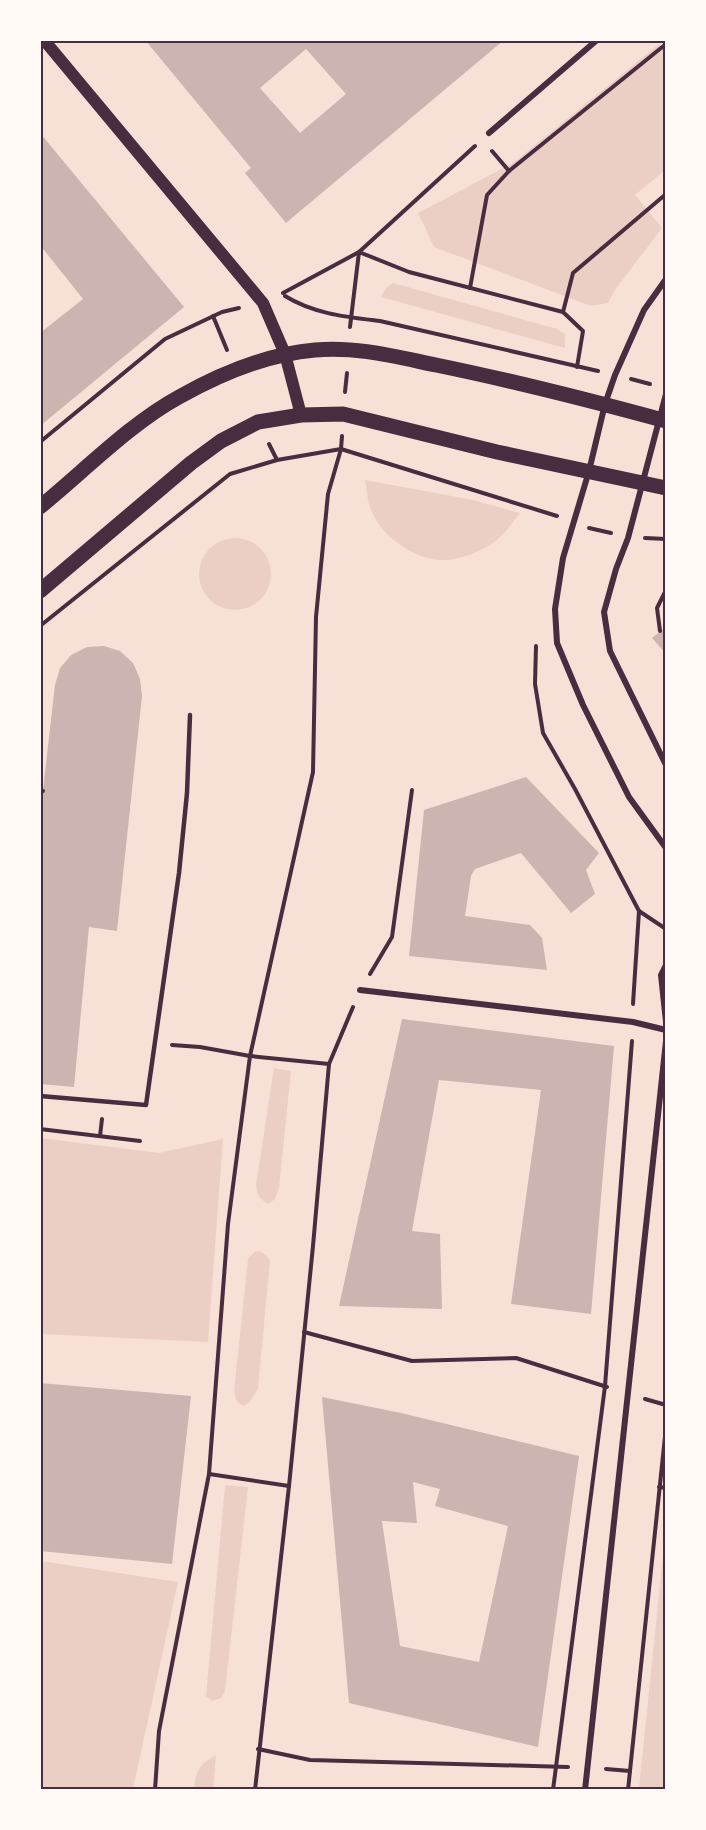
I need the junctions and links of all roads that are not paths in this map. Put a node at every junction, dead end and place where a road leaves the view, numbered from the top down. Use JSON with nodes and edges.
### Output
{"nodes":[{"id":1,"x":44,"y":40,"type":"edge"},
{"id":2,"x":597,"y":40,"type":"edge"},
{"id":3,"x":489,"y":133,"type":"road end"},
{"id":4,"x":666,"y":279,"type":"edge"},
{"id":5,"x":285,"y":354,"type":"junction"},
{"id":6,"x":666,"y":394,"type":"edge"},
{"id":7,"x":605,"y":404,"type":"junction"},
{"id":8,"x":301,"y":415,"type":"junction"},
{"id":9,"x":662,"y":420,"type":"edge"},
{"id":10,"x":589,"y":471,"type":"junction"},
{"id":11,"x":642,"y":483,"type":"junction"},
{"id":12,"x":666,"y":488,"type":"edge"},
{"id":13,"x":40,"y":507,"type":"edge"},
{"id":14,"x":40,"y":591,"type":"edge"},
{"id":15,"x":190,"y":715,"type":"dead end"},
{"id":16,"x":666,"y":765,"type":"edge"},
{"id":17,"x":666,"y":848,"type":"edge"},
{"id":18,"x":666,"y":965,"type":"edge"},
{"id":19,"x":360,"y":990,"type":"road end"},
{"id":20,"x":666,"y":1022,"type":"edge"},
{"id":21,"x":666,"y":1030,"type":"edge"},
{"id":22,"x":666,"y":1041,"type":"edge"},
{"id":23,"x":40,"y":1096,"type":"edge"},
{"id":24,"x":585,"y":1790,"type":"edge"}],
"edges":[{"from":1,"to":5,"type":"main road"},
{"from":2,"to":3,"type":"street"},
{"from":4,"to":7,"type":"street"},
{"from":5,"to":7,"type":"main road"},
{"from":5,"to":8,"type":"main road"},
{"from":5,"to":13,"type":"main road"},
{"from":6,"to":9,"type":"street"},
{"from":7,"to":9,"type":"main road"},
{"from":7,"to":10,"type":"street"},
{"from":8,"to":10,"type":"main road"},
{"from":8,"to":14,"type":"main road"},
{"from":9,"to":11,"type":"street"},
{"from":10,"to":11,"type":"main road"},
{"from":10,"to":17,"type":"street"},
{"from":11,"to":12,"type":"main road"},
{"from":11,"to":16,"type":"street"},
{"from":15,"to":23,"type":"lane"},
{"from":18,"to":20,"type":"street"},
{"from":19,"to":21,"type":"street"},
{"from":22,"to":24,"type":"street"}]}
